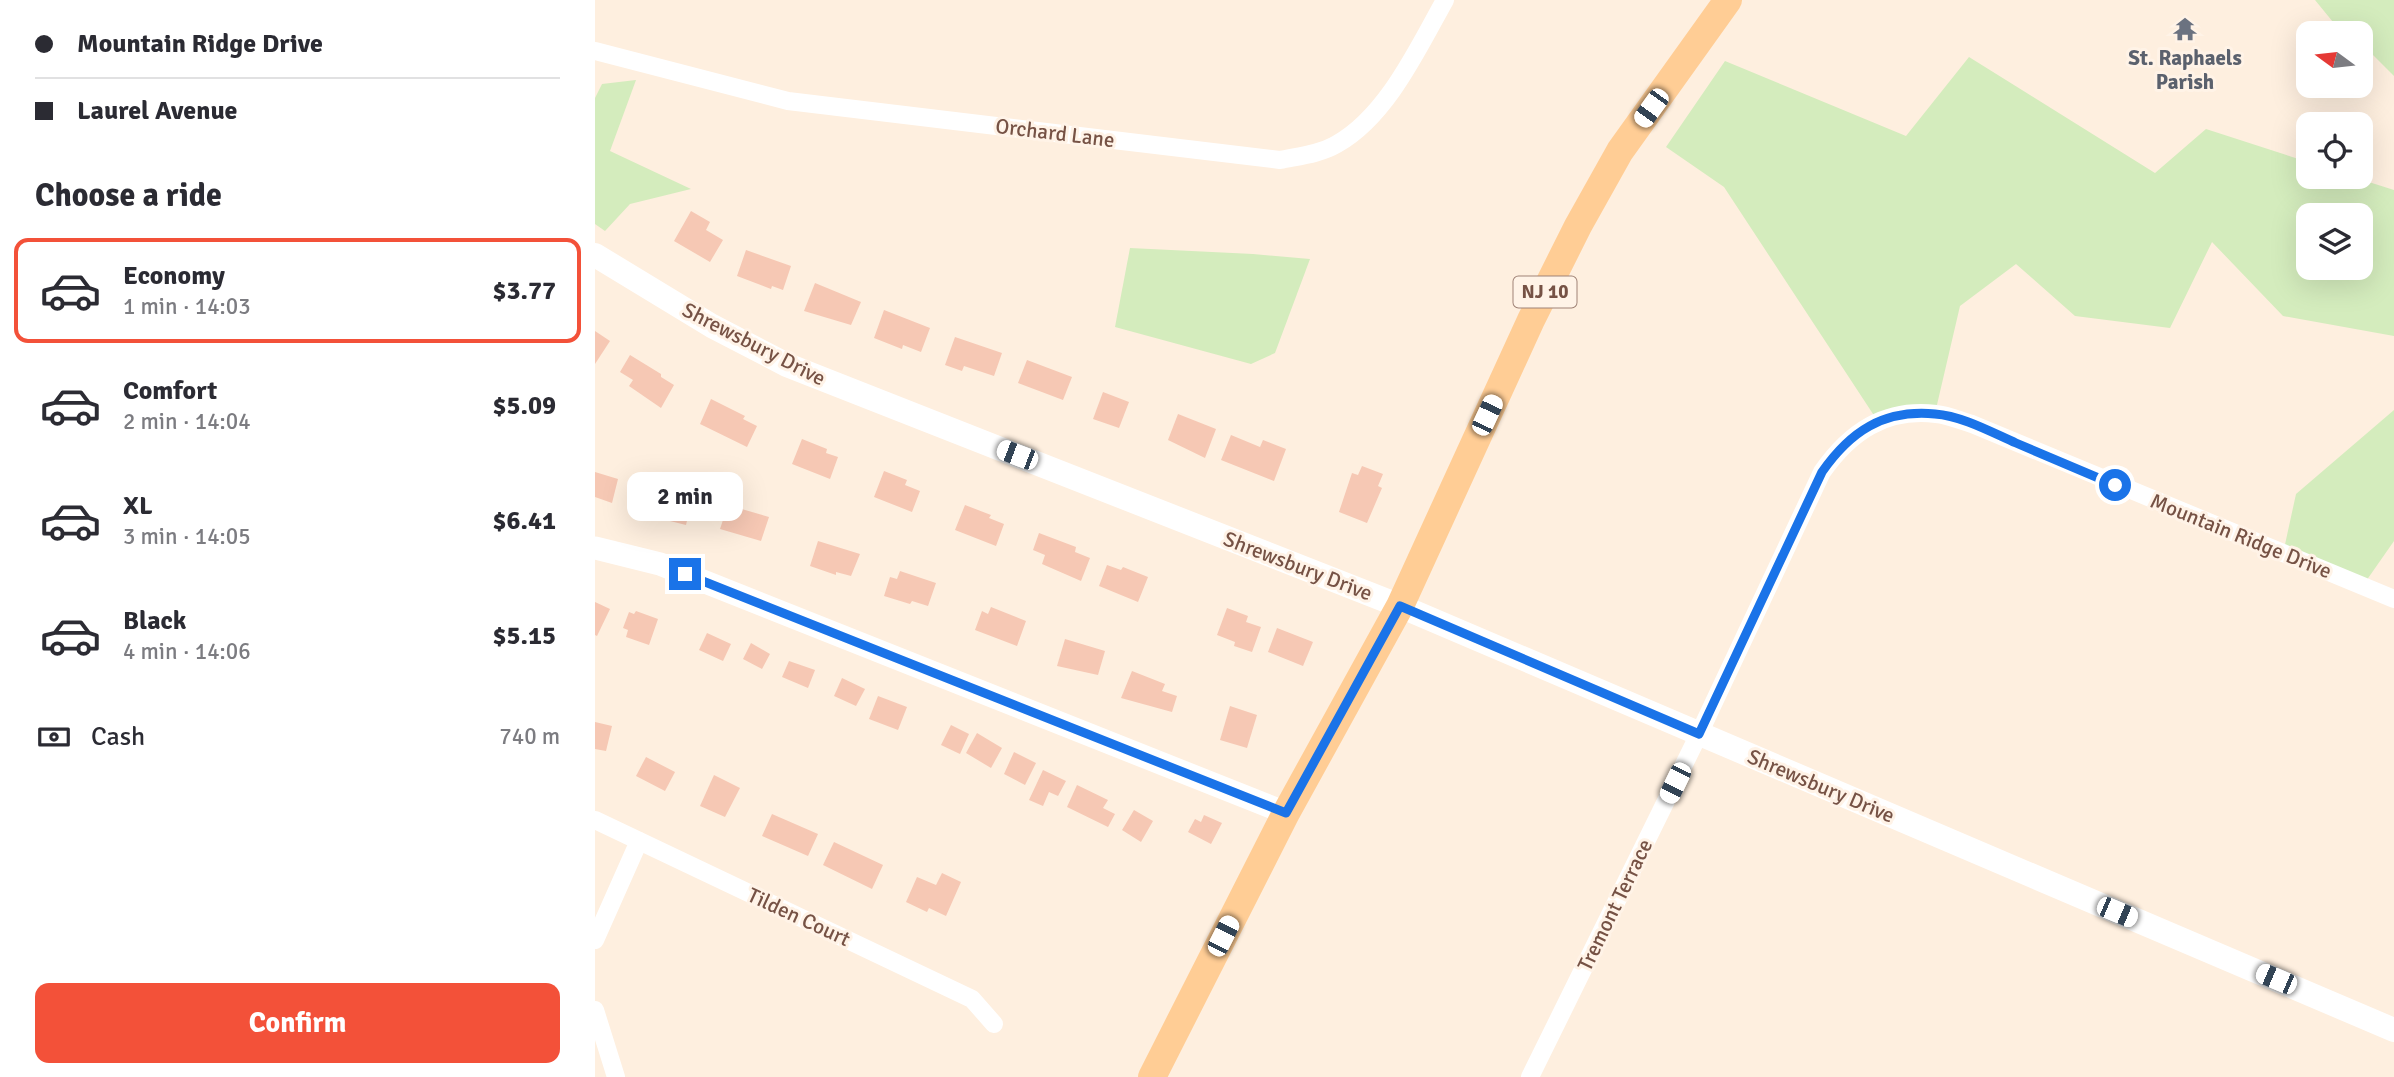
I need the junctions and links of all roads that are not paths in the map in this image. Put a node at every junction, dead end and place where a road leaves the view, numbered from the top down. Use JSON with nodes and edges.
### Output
{"nodes":[{"id":1,"x":1445,"y":0,"type":"edge"},
{"id":2,"x":1728,"y":0,"type":"edge"},
{"id":3,"x":595,"y":51,"type":"edge"},
{"id":4,"x":595,"y":256,"type":"edge"},
{"id":5,"x":595,"y":548,"type":"edge"},
{"id":6,"x":2394,"y":599,"type":"edge"},
{"id":7,"x":1400,"y":606,"type":"junction"},
{"id":8,"x":1699,"y":734,"type":"junction"},
{"id":9,"x":1286,"y":813,"type":"junction"},
{"id":10,"x":595,"y":820,"type":"edge"},
{"id":11,"x":639,"y":841,"type":"junction"},
{"id":12,"x":595,"y":940,"type":"edge"},
{"id":13,"x":595,"y":1010,"type":"edge"},
{"id":14,"x":995,"y":1024,"type":"dead end"},
{"id":15,"x":2394,"y":1030,"type":"edge"},
{"id":16,"x":616,"y":1077,"type":"edge"},
{"id":17,"x":1152,"y":1077,"type":"edge"},
{"id":18,"x":1530,"y":1077,"type":"edge"}],
"edges":[{"from":1,"to":3,"type":"street","name":"Orchard Lane"},
{"from":2,"to":7,"type":"main road","number":"NJ 10"},
{"from":4,"to":7,"type":"main road","name":"Shrewsbury Drive"},
{"from":5,"to":9,"type":"street"},
{"from":6,"to":8,"type":"street","name":"Mountain Ridge Drive"},
{"from":7,"to":8,"type":"main road","name":"Shrewsbury Drive"},
{"from":7,"to":9,"type":"main road","number":"NJ 10"},
{"from":8,"to":15,"type":"main road","name":"Shrewsbury Drive"},
{"from":8,"to":18,"type":"street","name":"Tremont Terrace"},
{"from":9,"to":17,"type":"main road","number":"NJ 10"},
{"from":10,"to":11,"type":"street","name":"Tilden Court"},
{"from":11,"to":12,"type":"street"},
{"from":11,"to":14,"type":"street","name":"Tilden Court"},
{"from":13,"to":16,"type":"street"}]}
